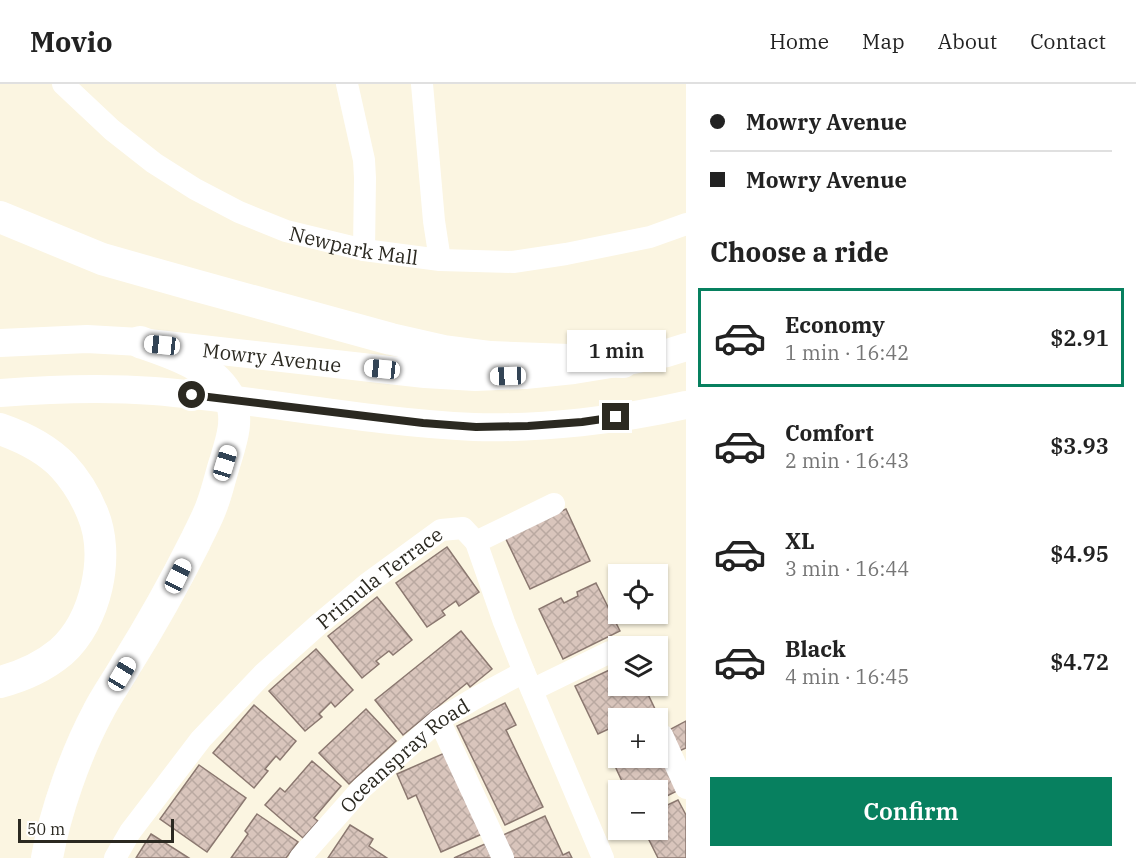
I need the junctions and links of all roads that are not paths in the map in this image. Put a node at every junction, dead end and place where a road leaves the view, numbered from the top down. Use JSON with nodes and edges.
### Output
{"nodes":[{"id":1,"x":63,"y":84,"type":"edge"},
{"id":2,"x":347,"y":84,"type":"edge"},
{"id":3,"x":422,"y":84,"type":"edge"},
{"id":4,"x":0,"y":216,"type":"edge"},
{"id":5,"x":686,"y":224,"type":"edge"},
{"id":6,"x":364,"y":250,"type":"junction"},
{"id":7,"x":440,"y":260,"type":"junction"},
{"id":8,"x":140,"y":342,"type":"junction"},
{"id":9,"x":0,"y":343,"type":"edge"},
{"id":10,"x":686,"y":347,"type":"edge"},
{"id":11,"x":624,"y":362,"type":"junction"},
{"id":12,"x":0,"y":393,"type":"edge"},
{"id":13,"x":231,"y":400,"type":"junction"},
{"id":14,"x":686,"y":405,"type":"edge"},
{"id":15,"x":0,"y":429,"type":"edge"},
{"id":16,"x":554,"y":504,"type":"dead end"},
{"id":17,"x":476,"y":542,"type":"junction"},
{"id":18,"x":608,"y":653,"type":"edge"},
{"id":19,"x":528,"y":681,"type":"junction"},
{"id":20,"x":0,"y":682,"type":"edge"},
{"id":21,"x":439,"y":720,"type":"junction"},
{"id":22,"x":668,"y":748,"type":"edge"},
{"id":23,"x":686,"y":788,"type":"edge"},
{"id":24,"x":46,"y":858,"type":"edge"},
{"id":25,"x":114,"y":858,"type":"edge"},
{"id":26,"x":300,"y":858,"type":"edge"},
{"id":27,"x":503,"y":858,"type":"edge"},
{"id":28,"x":603,"y":858,"type":"edge"}],
"edges":[{"from":1,"to":6,"type":"street","name":"Newpark Mall"},
{"from":2,"to":6,"type":"street"},
{"from":3,"to":7,"type":"street"},
{"from":4,"to":11,"type":"highway"},
{"from":5,"to":7,"type":"street","name":"Newpark Mall"},
{"from":6,"to":7,"type":"street","name":"Newpark Mall"},
{"from":8,"to":9,"type":"main road","name":"Mowry Avenue"},
{"from":8,"to":11,"type":"main road","name":"Mowry Avenue"},
{"from":8,"to":13,"type":"highway"},
{"from":10,"to":11,"type":"main road","name":"Mowry Avenue"},
{"from":12,"to":13,"type":"main road"},
{"from":13,"to":14,"type":"main road"},
{"from":13,"to":24,"type":"highway"},
{"from":15,"to":20,"type":"highway"},
{"from":16,"to":17,"type":"street"},
{"from":17,"to":19,"type":"street","name":"Primula Terrace"},
{"from":17,"to":25,"type":"street","name":"Primula Terrace"},
{"from":18,"to":19,"type":"street","name":"Oceanspray Road"},
{"from":19,"to":21,"type":"street","name":"Oceanspray Road"},
{"from":19,"to":28,"type":"street","name":"Primula Terrace"},
{"from":21,"to":26,"type":"street","name":"Oceanspray Road"},
{"from":21,"to":27,"type":"street"},
{"from":22,"to":23,"type":"street"}]}
